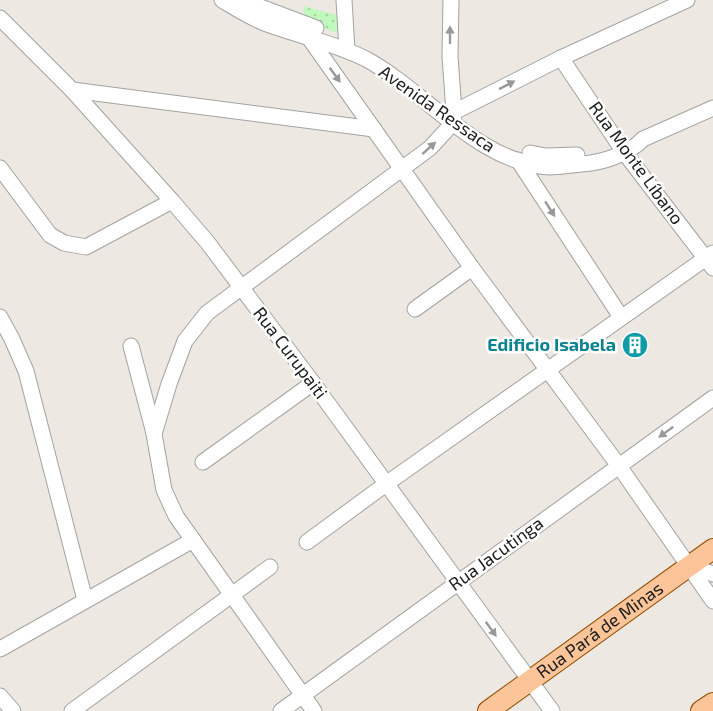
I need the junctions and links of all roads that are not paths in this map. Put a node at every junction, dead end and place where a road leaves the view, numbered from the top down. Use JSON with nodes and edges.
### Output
{"nodes":[{"id":1,"x":222,"y":0,"type":"edge"},
{"id":2,"x":242,"y":0,"type":"edge"},
{"id":3,"x":281,"y":0,"type":"edge"},
{"id":4,"x":344,"y":0,"type":"edge"},
{"id":5,"x":451,"y":0,"type":"edge"},
{"id":6,"x":687,"y":0,"type":"edge"},
{"id":7,"x":0,"y":18,"type":"edge"},
{"id":8,"x":285,"y":18,"type":"junction"},
{"id":9,"x":308,"y":30,"type":"junction"},
{"id":10,"x":346,"y":45,"type":"junction"},
{"id":11,"x":561,"y":58,"type":"junction"},
{"id":12,"x":72,"y":90,"type":"junction"},
{"id":13,"x":713,"y":108,"type":"edge"},
{"id":14,"x":454,"y":117,"type":"junction"},
{"id":15,"x":374,"y":129,"type":"junction"},
{"id":16,"x":622,"y":148,"type":"junction"},
{"id":17,"x":518,"y":160,"type":"junction"},
{"id":18,"x":0,"y":168,"type":"edge"},
{"id":19,"x":401,"y":169,"type":"junction"},
{"id":20,"x":172,"y":201,"type":"junction"},
{"id":21,"x":711,"y":260,"type":"edge"},
{"id":22,"x":472,"y":268,"type":"junction"},
{"id":23,"x":240,"y":288,"type":"junction"},
{"id":24,"x":415,"y":309,"type":"dead end"},
{"id":25,"x":0,"y":317,"type":"edge"},
{"id":26,"x":621,"y":317,"type":"junction"},
{"id":27,"x":130,"y":346,"type":"dead end"},
{"id":28,"x":546,"y":370,"type":"junction"},
{"id":29,"x":313,"y":383,"type":"junction"},
{"id":30,"x":713,"y":398,"type":"edge"},
{"id":31,"x":154,"y":434,"type":"junction"},
{"id":32,"x":203,"y":462,"type":"dead end"},
{"id":33,"x":619,"y":466,"type":"junction"},
{"id":34,"x":386,"y":484,"type":"junction"},
{"id":35,"x":193,"y":540,"type":"junction"},
{"id":36,"x":307,"y":543,"type":"dead end"},
{"id":37,"x":713,"y":549,"type":"edge"},
{"id":38,"x":689,"y":565,"type":"junction"},
{"id":39,"x":270,"y":567,"type":"dead end"},
{"id":40,"x":713,"y":574,"type":"edge"},
{"id":41,"x":456,"y":582,"type":"junction"},
{"id":42,"x":231,"y":596,"type":"junction"},
{"id":43,"x":86,"y":600,"type":"junction"},
{"id":44,"x":713,"y":601,"type":"edge"},
{"id":45,"x":0,"y":649,"type":"edge"},
{"id":46,"x":529,"y":681,"type":"junction"},
{"id":47,"x":303,"y":695,"type":"junction"},
{"id":48,"x":0,"y":696,"type":"edge"},
{"id":49,"x":713,"y":703,"type":"edge"},
{"id":50,"x":14,"y":711,"type":"edge"},
{"id":51,"x":72,"y":711,"type":"edge"},
{"id":52,"x":281,"y":711,"type":"edge"},
{"id":53,"x":314,"y":711,"type":"edge"},
{"id":54,"x":488,"y":711,"type":"edge"},
{"id":55,"x":552,"y":711,"type":"edge"},
{"id":56,"x":702,"y":711,"type":"edge"}],
"edges":[{"from":1,"to":9,"type":"street","name":"Avenida Ressaca"},
{"from":2,"to":8,"type":"street","name":"Avenida Ressaca"},
{"from":3,"to":8,"type":"street"},
{"from":4,"to":10,"type":"street"},
{"from":14,"to":5,"type":"street","one_way":true},
{"from":6,"to":11,"type":"street"},
{"from":7,"to":12,"type":"street","name":"Rua Curupaiti"},
{"from":8,"to":9,"type":"street","name":"Avenida Ressaca"},
{"from":9,"to":10,"type":"street","name":"Avenida Ressaca"},
{"from":9,"to":15,"type":"street","one_way":true},
{"from":10,"to":14,"type":"street","name":"Avenida Ressaca"},
{"from":14,"to":11,"type":"street","one_way":true},
{"from":11,"to":16,"type":"street","name":"Rua Monte Líbano"},
{"from":12,"to":15,"type":"street"},
{"from":12,"to":20,"type":"street","name":"Rua Curupaiti"},
{"from":13,"to":16,"type":"street","name":"Avenida Ressaca"},
{"from":14,"to":16,"type":"street","name":"Avenida Ressaca"},
{"from":14,"to":17,"type":"street","name":"Avenida Ressaca"},
{"from":19,"to":14,"type":"street","one_way":true},
{"from":15,"to":19,"type":"street"},
{"from":16,"to":17,"type":"street","name":"Avenida Ressaca"},
{"from":16,"to":21,"type":"street","name":"Rua Monte Líbano"},
{"from":17,"to":26,"type":"street","one_way":true},
{"from":18,"to":20,"type":"street"},
{"from":19,"to":22,"type":"street"},
{"from":19,"to":23,"type":"street"},
{"from":20,"to":23,"type":"street","name":"Rua Curupaiti"},
{"from":21,"to":26,"type":"street"},
{"from":22,"to":24,"type":"street"},
{"from":22,"to":28,"type":"street"},
{"from":23,"to":29,"type":"street","name":"Rua Curupaiti"},
{"from":23,"to":31,"type":"street"},
{"from":25,"to":43,"type":"street"},
{"from":26,"to":28,"type":"street"},
{"from":27,"to":31,"type":"street"},
{"from":28,"to":33,"type":"street"},
{"from":28,"to":34,"type":"street"},
{"from":29,"to":32,"type":"street"},
{"from":29,"to":34,"type":"street","name":"Rua Curupaiti"},
{"from":30,"to":33,"type":"street","name":"Rua Jacutinga","one_way":true},
{"from":31,"to":35,"type":"street"},
{"from":33,"to":38,"type":"street"},
{"from":33,"to":41,"type":"street","name":"Rua Jacutinga"},
{"from":34,"to":36,"type":"street"},
{"from":34,"to":41,"type":"street","name":"Rua Curupaiti"},
{"from":35,"to":42,"type":"street"},
{"from":35,"to":43,"type":"street"},
{"from":37,"to":38,"type":"main road","name":"Rua Pará de Minas"},
{"from":38,"to":40,"type":"street"},
{"from":38,"to":44,"type":"street"},
{"from":38,"to":46,"type":"main road","name":"Rua Pará de Minas"},
{"from":39,"to":42,"type":"street"},
{"from":41,"to":46,"type":"street","name":"Rua Curupaiti","one_way":true},
{"from":41,"to":47,"type":"street","name":"Rua Jacutinga"},
{"from":42,"to":47,"type":"street"},
{"from":42,"to":51,"type":"street"},
{"from":43,"to":45,"type":"street"},
{"from":46,"to":54,"type":"main road","name":"Rua Pará de Minas"},
{"from":46,"to":55,"type":"street","name":"Rua Curupaiti"},
{"from":47,"to":52,"type":"street","name":"Rua Jacutinga"},
{"from":47,"to":53,"type":"street"},
{"from":48,"to":50,"type":"street"},
{"from":49,"to":56,"type":"main road"}]}
